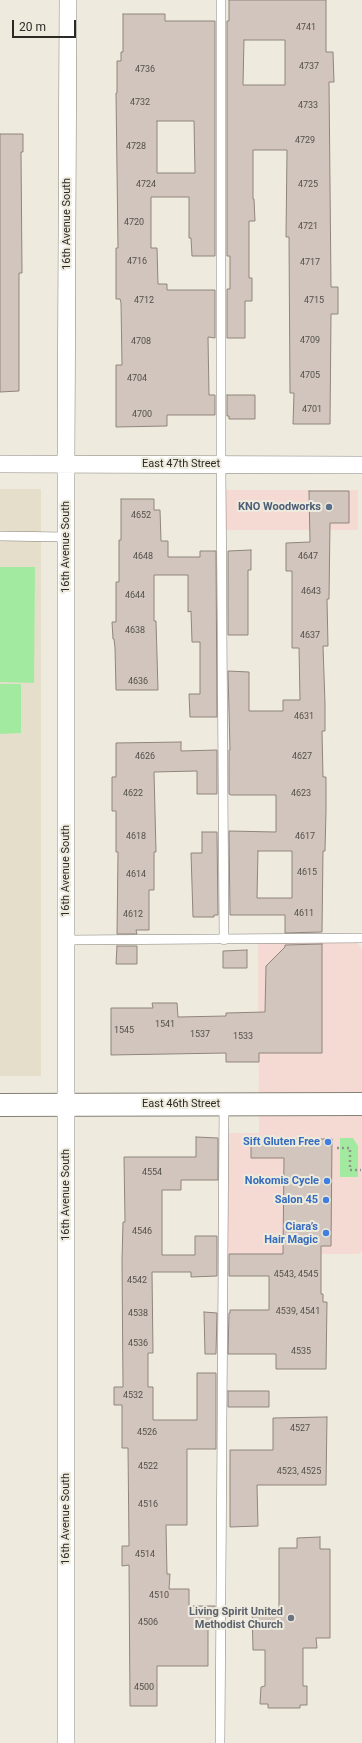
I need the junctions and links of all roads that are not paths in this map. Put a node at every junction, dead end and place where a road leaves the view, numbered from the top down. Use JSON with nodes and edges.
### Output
{"nodes":[{"id":1,"x":68,"y":0,"type":"edge"},
{"id":2,"x":221,"y":0,"type":"edge"},
{"id":3,"x":0,"y":464,"type":"edge"},
{"id":4,"x":66,"y":464,"type":"junction"},
{"id":5,"x":221,"y":464,"type":"junction"},
{"id":6,"x":362,"y":465,"type":"edge"},
{"id":7,"x":0,"y":536,"type":"edge"},
{"id":8,"x":66,"y":536,"type":"junction"},
{"id":9,"x":362,"y":938,"type":"edge"},
{"id":10,"x":66,"y":940,"type":"junction"},
{"id":11,"x":224,"y":940,"type":"junction"},
{"id":12,"x":224,"y":1104,"type":"junction"},
{"id":13,"x":362,"y":1104,"type":"edge"},
{"id":14,"x":0,"y":1105,"type":"edge"},
{"id":15,"x":66,"y":1105,"type":"junction"},
{"id":16,"x":66,"y":1743,"type":"edge"},
{"id":17,"x":220,"y":1743,"type":"edge"}],
"edges":[{"from":1,"to":4,"type":"street","name":"16th Avenue South"},
{"from":2,"to":5,"type":"lane"},
{"from":3,"to":4,"type":"street","name":"East 47th Street"},
{"from":4,"to":5,"type":"street","name":"East 47th Street"},
{"from":4,"to":8,"type":"street","name":"16th Avenue South"},
{"from":5,"to":6,"type":"street","name":"East 47th Street"},
{"from":5,"to":11,"type":"lane"},
{"from":7,"to":8,"type":"lane"},
{"from":8,"to":10,"type":"street","name":"16th Avenue South"},
{"from":9,"to":11,"type":"lane"},
{"from":10,"to":11,"type":"lane"},
{"from":10,"to":15,"type":"street","name":"16th Avenue South"},
{"from":12,"to":13,"type":"main road","name":"East 46th Street"},
{"from":12,"to":15,"type":"main road","name":"East 46th Street"},
{"from":12,"to":17,"type":"lane"},
{"from":14,"to":15,"type":"main road","name":"East 46th Street"},
{"from":15,"to":16,"type":"street","name":"16th Avenue South"}]}
